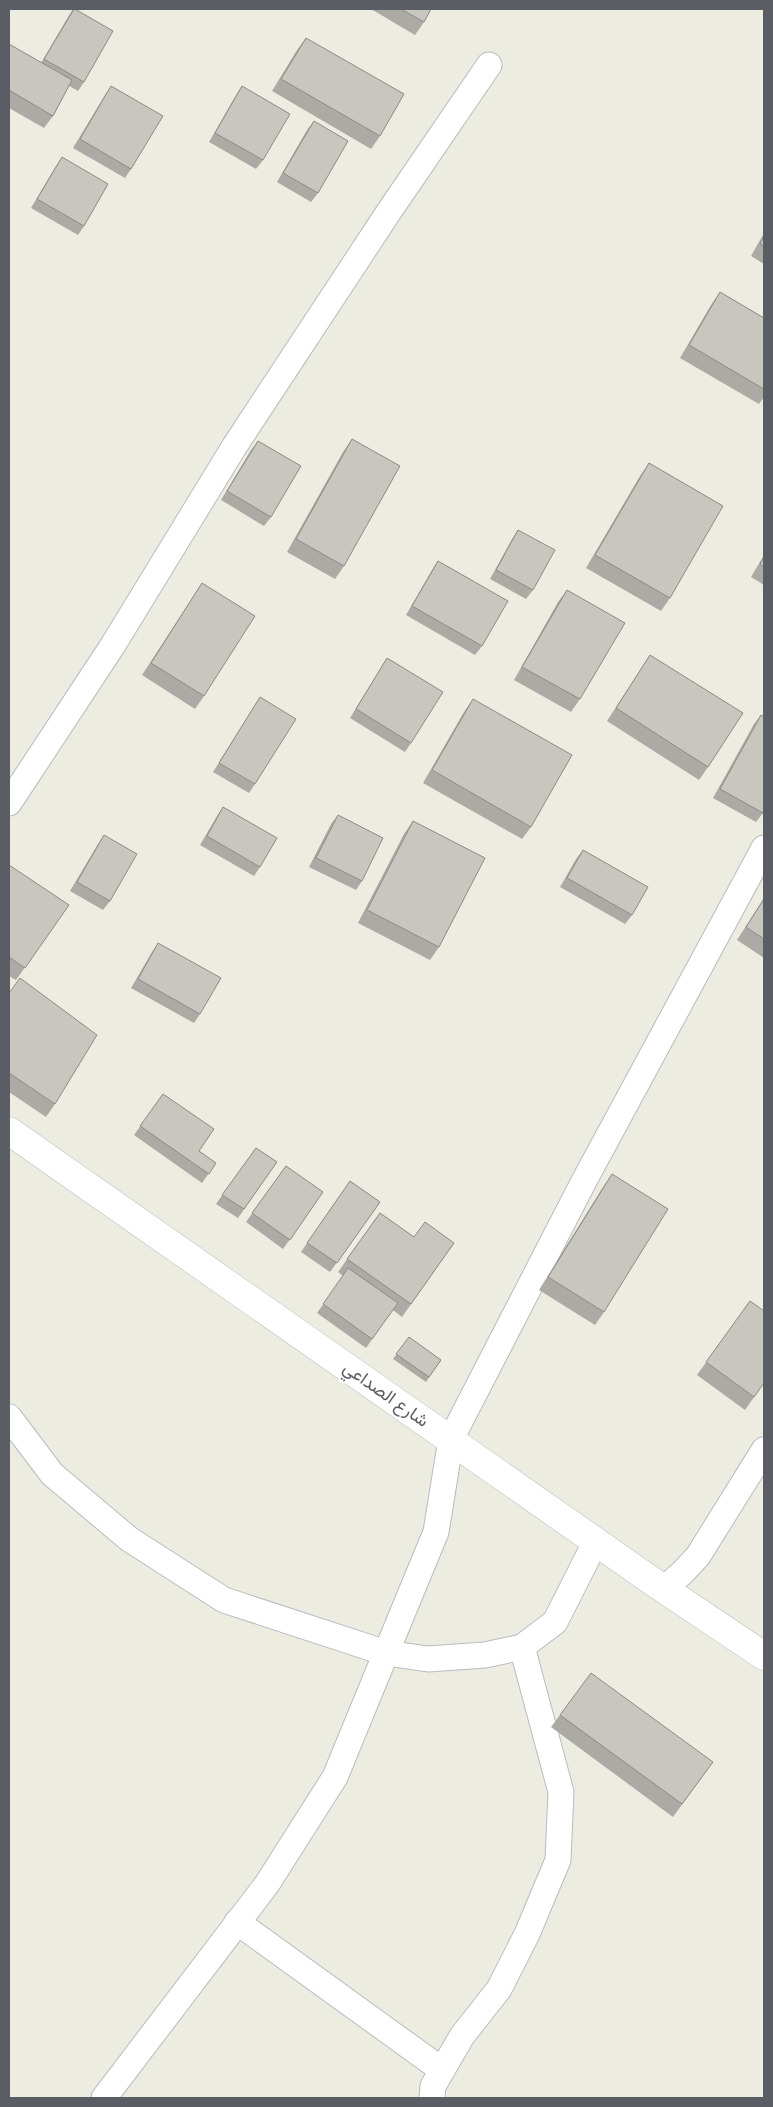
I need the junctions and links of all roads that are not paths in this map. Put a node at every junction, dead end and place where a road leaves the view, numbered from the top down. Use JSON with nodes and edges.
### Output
{"nodes":[{"id":1,"x":489,"y":65,"type":"dead end"},
{"id":2,"x":9,"y":803,"type":"edge"},
{"id":3,"x":764,"y":848,"type":"edge"},
{"id":4,"x":9,"y":1131,"type":"edge"},
{"id":5,"x":9,"y":1416,"type":"edge"},
{"id":6,"x":451,"y":1439,"type":"junction"},
{"id":7,"x":764,"y":1450,"type":"edge"},
{"id":8,"x":596,"y":1541,"type":"junction"},
{"id":9,"x":664,"y":1589,"type":"junction"},
{"id":10,"x":522,"y":1647,"type":"junction"},
{"id":11,"x":386,"y":1653,"type":"junction"},
{"id":12,"x":764,"y":1656,"type":"edge"},
{"id":13,"x":237,"y":1922,"type":"junction"},
{"id":14,"x":442,"y":2070,"type":"junction"},
{"id":15,"x":104,"y":2098,"type":"edge"},
{"id":16,"x":432,"y":2098,"type":"edge"}],
"edges":[{"from":1,"to":2,"type":"street"},
{"from":3,"to":6,"type":"street"},
{"from":4,"to":6,"type":"street","name":"شارع الصداعي"},
{"from":5,"to":11,"type":"street"},
{"from":6,"to":8,"type":"street","name":"شارع الصداعي"},
{"from":6,"to":11,"type":"street"},
{"from":7,"to":9,"type":"street"},
{"from":8,"to":9,"type":"street","name":"شارع الصداعي"},
{"from":8,"to":10,"type":"street"},
{"from":9,"to":12,"type":"street","name":"شارع الصداعي"},
{"from":10,"to":11,"type":"street"},
{"from":10,"to":14,"type":"street"},
{"from":11,"to":13,"type":"street"},
{"from":13,"to":14,"type":"street"},
{"from":13,"to":15,"type":"street"},
{"from":14,"to":16,"type":"street"}]}
